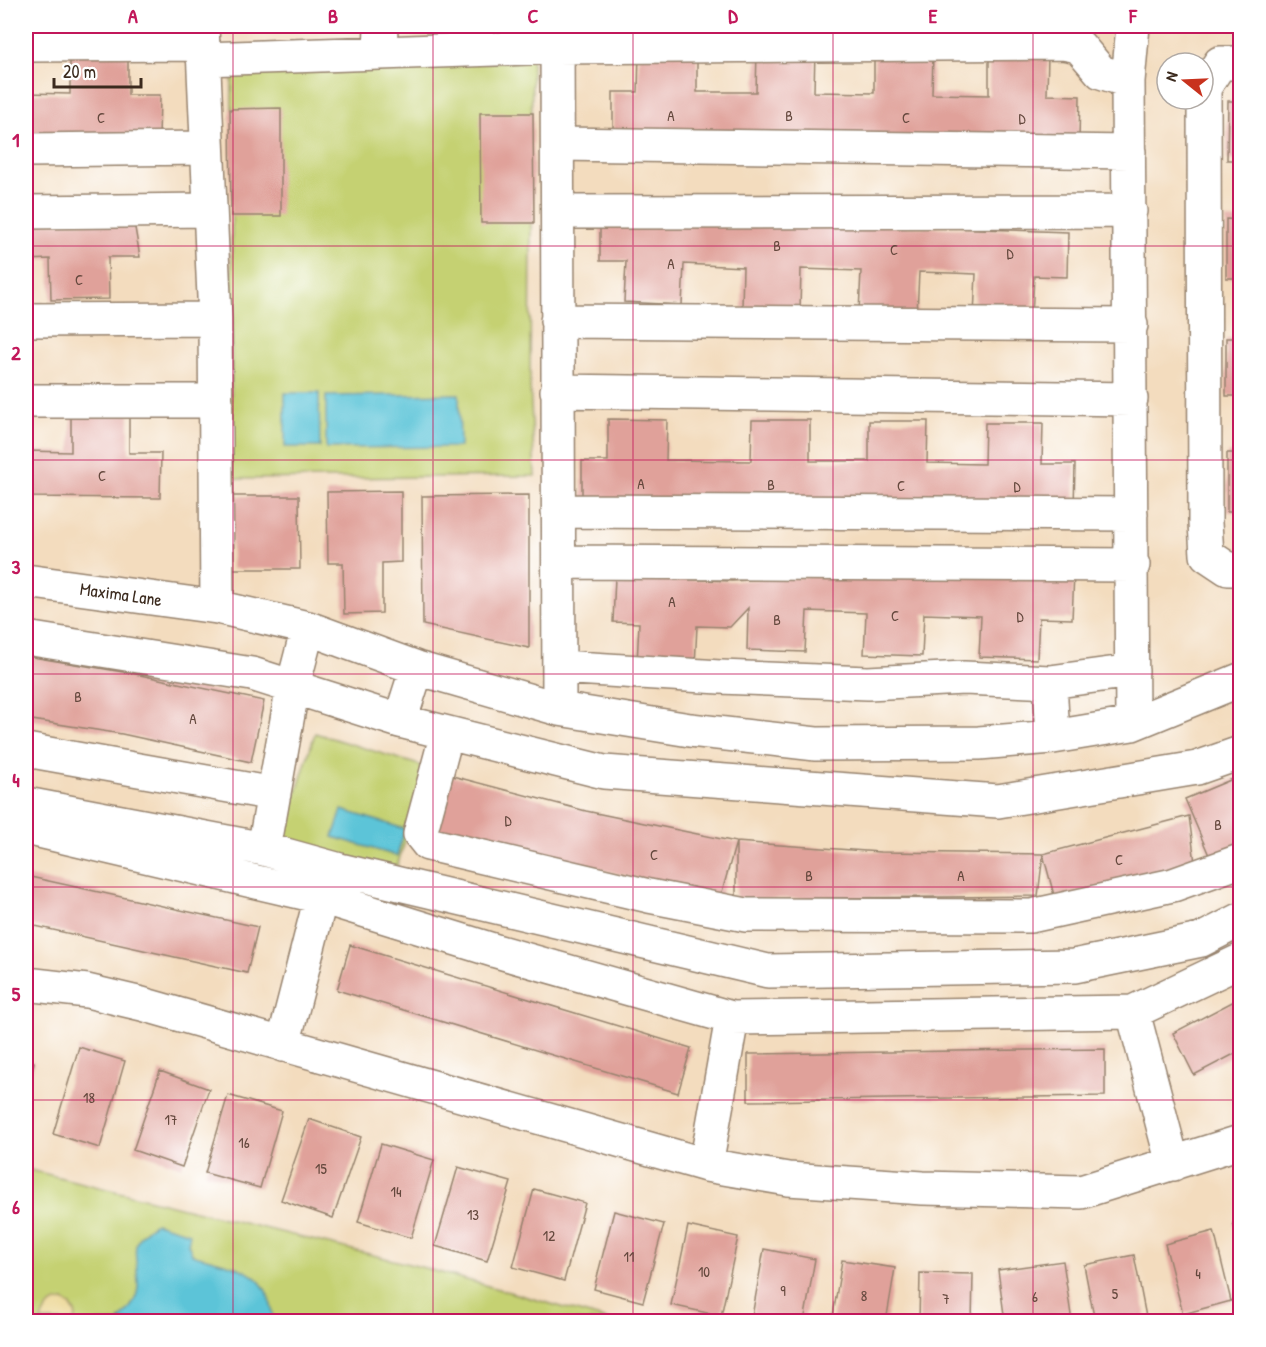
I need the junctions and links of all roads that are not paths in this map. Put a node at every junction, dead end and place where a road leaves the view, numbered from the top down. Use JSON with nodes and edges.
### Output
{"nodes":[{"id":1,"x":1133,"y":26,"type":"edge"},
{"id":2,"x":556,"y":36,"type":"edge"},
{"id":3,"x":381,"y":39,"type":"edge"},
{"id":4,"x":202,"y":43,"type":"edge"},
{"id":5,"x":26,"y":45,"type":"edge"},
{"id":6,"x":1240,"y":63,"type":"edge"},
{"id":7,"x":1128,"y":81,"type":"junction"},
{"id":8,"x":558,"y":144,"type":"junction"},
{"id":9,"x":207,"y":148,"type":"junction"},
{"id":10,"x":26,"y":150,"type":"edge"},
{"id":11,"x":1129,"y":152,"type":"junction"},
{"id":12,"x":210,"y":210,"type":"junction"},
{"id":13,"x":1130,"y":211,"type":"junction"},
{"id":14,"x":26,"y":212,"type":"edge"},
{"id":15,"x":558,"y":212,"type":"junction"},
{"id":16,"x":215,"y":319,"type":"junction"},
{"id":17,"x":26,"y":320,"type":"edge"},
{"id":18,"x":557,"y":321,"type":"junction"},
{"id":19,"x":1131,"y":325,"type":"junction"},
{"id":20,"x":557,"y":391,"type":"junction"},
{"id":21,"x":1131,"y":399,"type":"junction"},
{"id":22,"x":26,"y":401,"type":"edge"},
{"id":23,"x":216,"y":401,"type":"junction"},
{"id":24,"x":558,"y":511,"type":"junction"},
{"id":25,"x":1131,"y":514,"type":"junction"},
{"id":26,"x":559,"y":562,"type":"junction"},
{"id":27,"x":1133,"y":565,"type":"junction"},
{"id":28,"x":1240,"y":569,"type":"edge"},
{"id":29,"x":26,"y":581,"type":"edge"},
{"id":30,"x":217,"y":607,"type":"junction"},
{"id":31,"x":308,"y":628,"type":"junction"},
{"id":32,"x":26,"y":638,"type":"edge"},
{"id":33,"x":559,"y":667,"type":"junction"},
{"id":34,"x":417,"y":668,"type":"junction"},
{"id":35,"x":1132,"y":671,"type":"junction"},
{"id":36,"x":1240,"y":680,"type":"edge"},
{"id":37,"x":1050,"y":682,"type":"junction"},
{"id":38,"x":293,"y":686,"type":"junction"},
{"id":39,"x":559,"y":709,"type":"junction"},
{"id":40,"x":400,"y":721,"type":"junction"},
{"id":41,"x":1132,"y":724,"type":"junction"},
{"id":42,"x":447,"y":733,"type":"junction"},
{"id":43,"x":1053,"y":737,"type":"junction"},
{"id":44,"x":26,"y":750,"type":"edge"},
{"id":45,"x":1240,"y":753,"type":"edge"},
{"id":46,"x":274,"y":794,"type":"junction"},
{"id":47,"x":26,"y":804,"type":"edge"},
{"id":48,"x":26,"y":828,"type":"edge"},
{"id":49,"x":264,"y":849,"type":"junction"},
{"id":50,"x":1240,"y":861,"type":"edge"},
{"id":51,"x":321,"y":897,"type":"junction"},
{"id":52,"x":1240,"y":921,"type":"edge"},
{"id":53,"x":1240,"y":961,"type":"edge"},
{"id":54,"x":26,"y":984,"type":"edge"},
{"id":55,"x":1133,"y":1012,"type":"junction"},
{"id":56,"x":732,"y":1018,"type":"junction"},
{"id":57,"x":283,"y":1045,"type":"junction"},
{"id":58,"x":1240,"y":1142,"type":"edge"},
{"id":59,"x":1173,"y":1164,"type":"junction"},
{"id":60,"x":706,"y":1165,"type":"junction"}],
"edges":[{"from":1,"to":7,"type":"street"},
{"from":2,"to":3,"type":"street"},
{"from":2,"to":7,"type":"street"},
{"from":2,"to":8,"type":"street"},
{"from":3,"to":4,"type":"street"},
{"from":4,"to":5,"type":"street"},
{"from":4,"to":9,"type":"street"},
{"from":6,"to":28,"type":"street"},
{"from":7,"to":11,"type":"street"},
{"from":8,"to":11,"type":"street"},
{"from":8,"to":15,"type":"street"},
{"from":9,"to":10,"type":"street"},
{"from":9,"to":12,"type":"street"},
{"from":11,"to":13,"type":"street"},
{"from":12,"to":14,"type":"street"},
{"from":12,"to":16,"type":"street"},
{"from":13,"to":15,"type":"street"},
{"from":13,"to":19,"type":"street"},
{"from":15,"to":18,"type":"street"},
{"from":16,"to":17,"type":"street"},
{"from":16,"to":23,"type":"street"},
{"from":18,"to":19,"type":"street"},
{"from":18,"to":20,"type":"street"},
{"from":19,"to":21,"type":"street"},
{"from":20,"to":21,"type":"street"},
{"from":20,"to":24,"type":"street"},
{"from":21,"to":25,"type":"street"},
{"from":22,"to":23,"type":"street"},
{"from":23,"to":30,"type":"street"},
{"from":24,"to":25,"type":"street"},
{"from":24,"to":26,"type":"street"},
{"from":25,"to":27,"type":"street"},
{"from":26,"to":27,"type":"street"},
{"from":26,"to":33,"type":"street"},
{"from":27,"to":35,"type":"street"},
{"from":29,"to":30,"type":"street","name":"Maxima Lane"},
{"from":30,"to":31,"type":"street","name":"Maxima Lane"},
{"from":31,"to":34,"type":"street","name":"Maxima Lane"},
{"from":31,"to":38,"type":"street"},
{"from":32,"to":38,"type":"street"},
{"from":33,"to":37,"type":"street"},
{"from":33,"to":39,"type":"street"},
{"from":34,"to":39,"type":"street","name":"Maxima Lane"},
{"from":34,"to":40,"type":"street"},
{"from":35,"to":37,"type":"street"},
{"from":35,"to":41,"type":"street"},
{"from":36,"to":41,"type":"street","name":"Maxima Lane"},
{"from":37,"to":43,"type":"street"},
{"from":38,"to":40,"type":"street"},
{"from":38,"to":46,"type":"street"},
{"from":39,"to":43,"type":"street","name":"Maxima Lane"},
{"from":40,"to":42,"type":"street"},
{"from":41,"to":43,"type":"street","name":"Maxima Lane"},
{"from":42,"to":45,"type":"street"},
{"from":42,"to":50,"type":"street"},
{"from":44,"to":46,"type":"street"},
{"from":46,"to":49,"type":"street"},
{"from":47,"to":49,"type":"street"},
{"from":48,"to":51,"type":"street"},
{"from":49,"to":52,"type":"street"},
{"from":51,"to":56,"type":"street"},
{"from":51,"to":57,"type":"street"},
{"from":53,"to":55,"type":"street"},
{"from":54,"to":57,"type":"street"},
{"from":55,"to":56,"type":"street"},
{"from":55,"to":59,"type":"street"},
{"from":56,"to":60,"type":"street"},
{"from":57,"to":60,"type":"street"},
{"from":58,"to":59,"type":"street"},
{"from":59,"to":60,"type":"street"}]}
